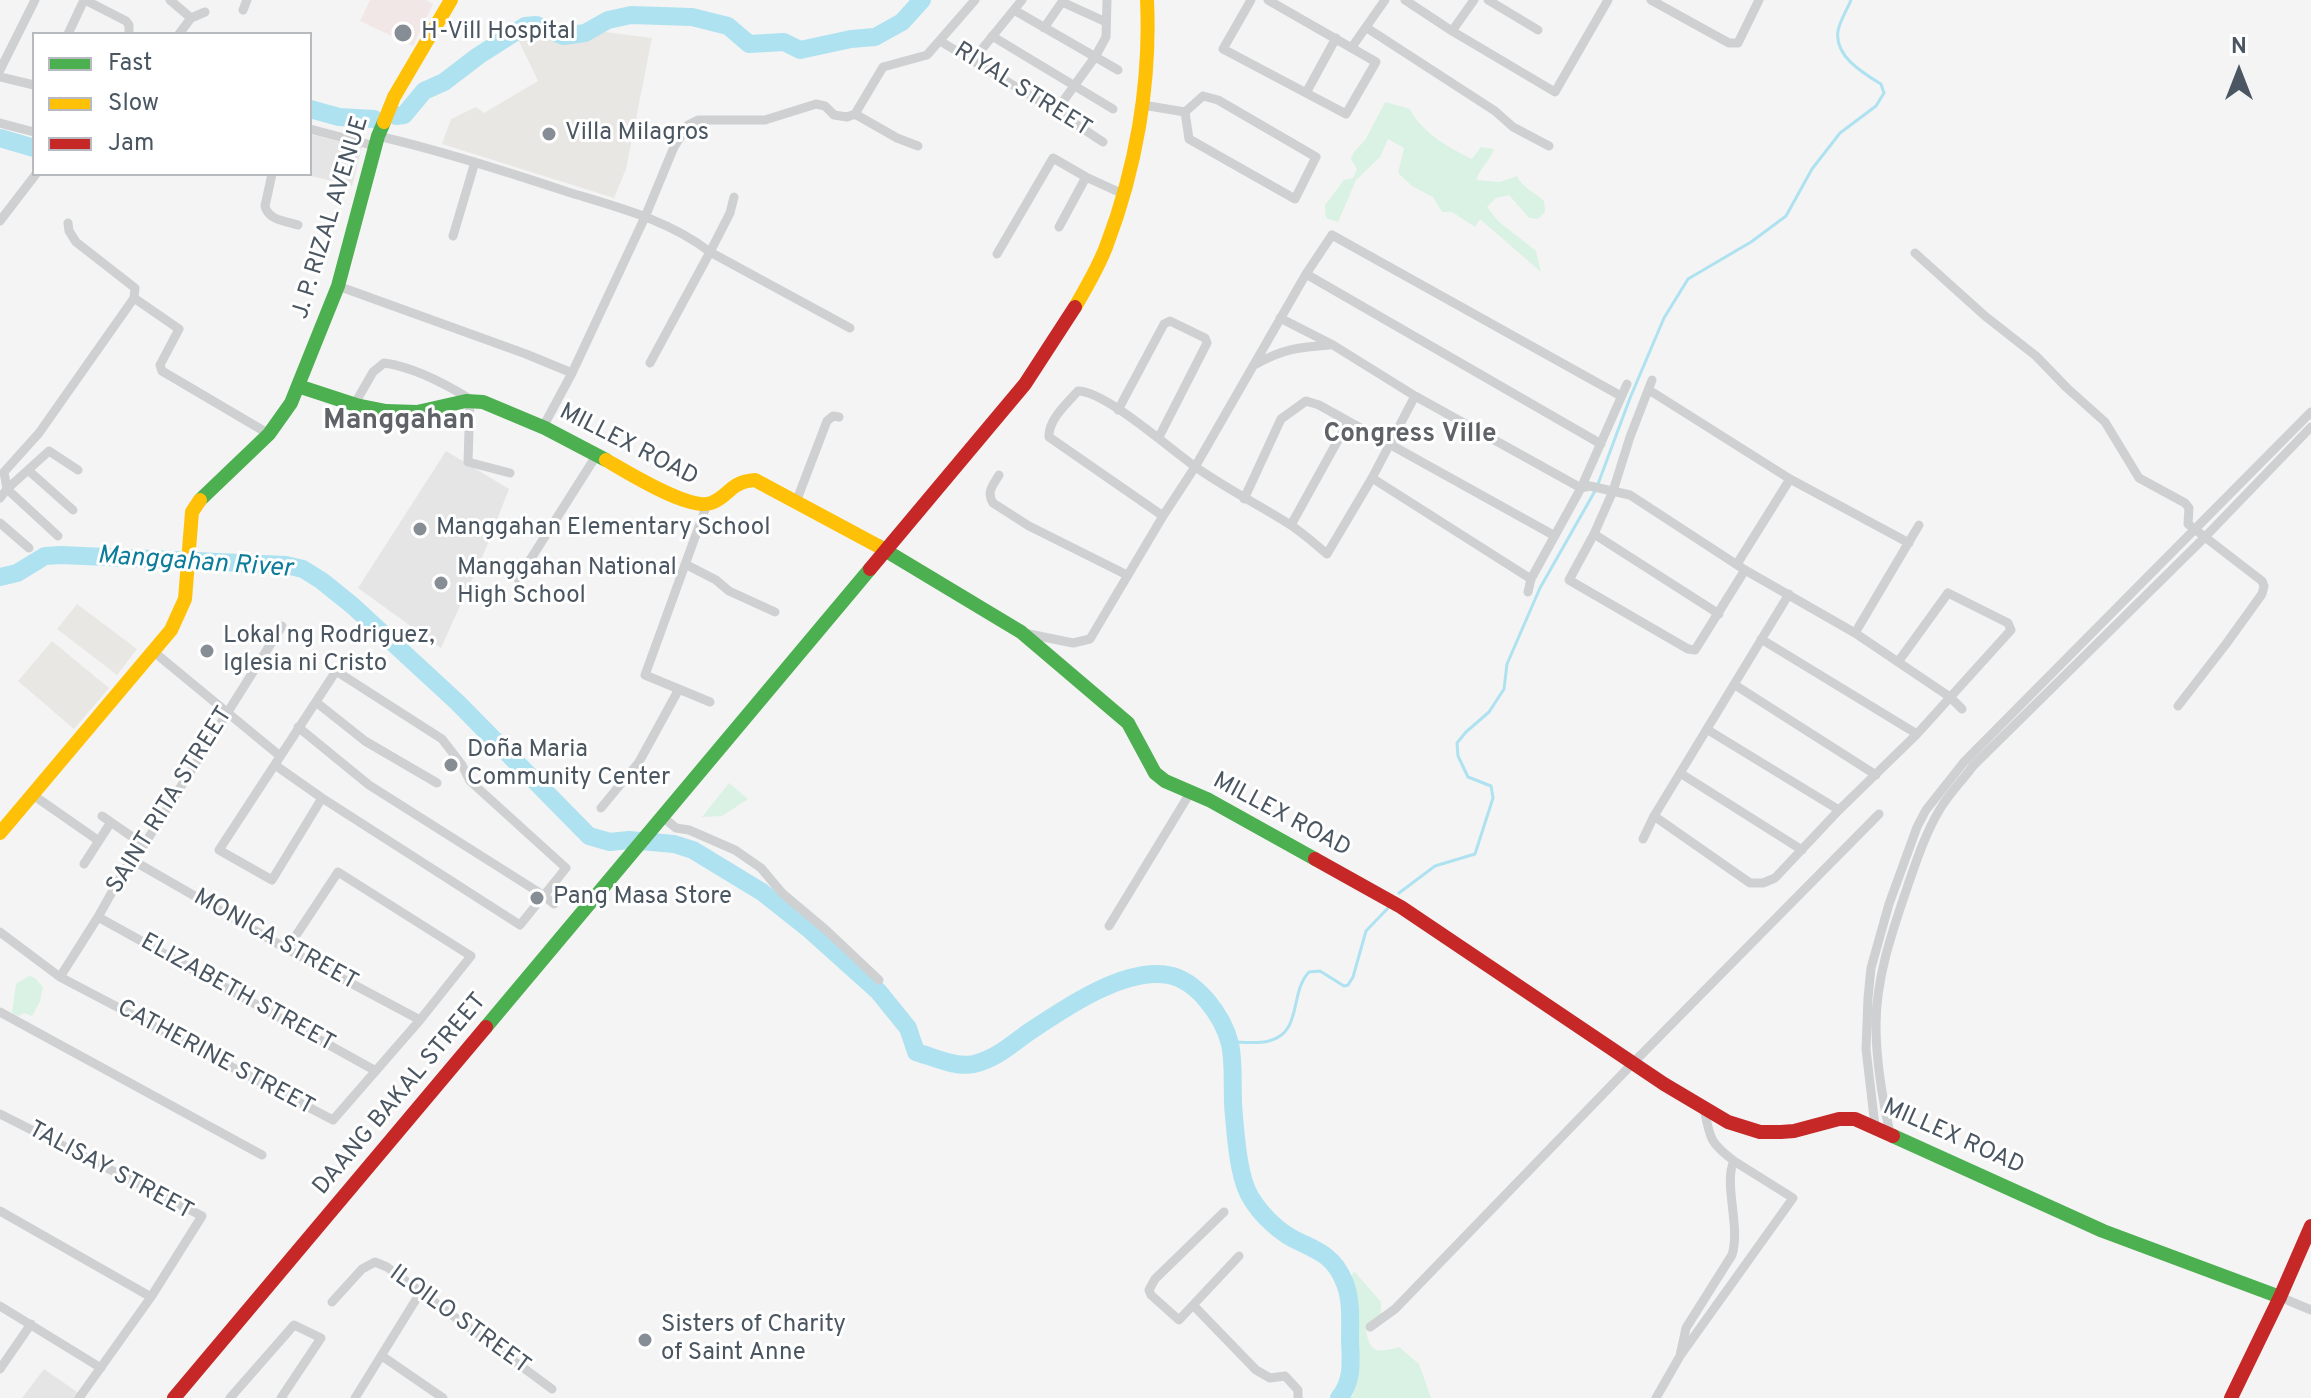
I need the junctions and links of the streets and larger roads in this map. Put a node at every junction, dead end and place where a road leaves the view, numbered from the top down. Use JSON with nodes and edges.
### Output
{"nodes":[{"id":1,"x":35,"y":0,"type":"edge"},
{"id":2,"x":85,"y":0,"type":"edge"},
{"id":3,"x":170,"y":0,"type":"edge"},
{"id":4,"x":451,"y":0,"type":"edge"},
{"id":5,"x":975,"y":0,"type":"edge"},
{"id":6,"x":1022,"y":0,"type":"edge"},
{"id":7,"x":1107,"y":0,"type":"edge"},
{"id":8,"x":1147,"y":0,"type":"edge"},
{"id":9,"x":1251,"y":0,"type":"edge"},
{"id":10,"x":1268,"y":0,"type":"edge"},
{"id":11,"x":1385,"y":0,"type":"edge"},
{"id":12,"x":1405,"y":0,"type":"edge"},
{"id":13,"x":1474,"y":0,"type":"edge"},
{"id":14,"x":1488,"y":0,"type":"edge"},
{"id":15,"x":1608,"y":0,"type":"edge"},
{"id":16,"x":1651,"y":0,"type":"edge"},
{"id":17,"x":1758,"y":0,"type":"edge"},
{"id":18,"x":1014,"y":10,"type":"junction"},
{"id":19,"x":205,"y":12,"type":"dead end"},
{"id":20,"x":191,"y":18,"type":"junction"},
{"id":21,"x":1106,"y":22,"type":"junction"},
{"id":22,"x":1044,"y":28,"type":"junction"},
{"id":23,"x":1367,"y":28,"type":"junction"},
{"id":24,"x":1538,"y":30,"type":"dead end"},
{"id":25,"x":1452,"y":31,"type":"junction"},
{"id":26,"x":69,"y":32,"type":"edge"},
{"id":27,"x":129,"y":32,"type":"edge"},
{"id":28,"x":180,"y":32,"type":"edge"},
{"id":29,"x":992,"y":36,"type":"junction"},
{"id":30,"x":1336,"y":38,"type":"junction"},
{"id":31,"x":940,"y":41,"type":"junction"},
{"id":32,"x":1352,"y":47,"type":"junction"},
{"id":33,"x":1095,"y":57,"type":"junction"},
{"id":34,"x":973,"y":60,"type":"junction"},
{"id":35,"x":0,"y":70,"type":"edge"},
{"id":36,"x":1118,"y":70,"type":"dead end"},
{"id":37,"x":0,"y":77,"type":"edge"},
{"id":38,"x":32,"y":85,"type":"edge"},
{"id":39,"x":1074,"y":85,"type":"junction"},
{"id":40,"x":1306,"y":93,"type":"junction"},
{"id":41,"x":1143,"y":105,"type":"junction"},
{"id":42,"x":1113,"y":109,"type":"dead end"},
{"id":43,"x":1056,"y":111,"type":"junction"},
{"id":44,"x":1185,"y":112,"type":"junction"},
{"id":45,"x":855,"y":114,"type":"junction"},
{"id":46,"x":0,"y":123,"type":"edge"},
{"id":47,"x":312,"y":129,"type":"edge"},
{"id":48,"x":32,"y":131,"type":"edge"},
{"id":49,"x":376,"y":141,"type":"junction"},
{"id":50,"x":1103,"y":142,"type":"dead end"},
{"id":51,"x":918,"y":146,"type":"dead end"},
{"id":52,"x":1549,"y":146,"type":"dead end"},
{"id":53,"x":475,"y":162,"type":"junction"},
{"id":54,"x":34,"y":176,"type":"edge"},
{"id":55,"x":272,"y":176,"type":"edge"},
{"id":56,"x":1086,"y":177,"type":"junction"},
{"id":57,"x":1123,"y":194,"type":"junction"},
{"id":58,"x":734,"y":197,"type":"dead end"},
{"id":59,"x":645,"y":217,"type":"junction"},
{"id":60,"x":0,"y":221,"type":"edge"},
{"id":61,"x":68,"y":223,"type":"dead end"},
{"id":62,"x":298,"y":225,"type":"dead end"},
{"id":63,"x":1059,"y":227,"type":"dead end"},
{"id":64,"x":453,"y":236,"type":"dead end"},
{"id":65,"x":710,"y":252,"type":"junction"},
{"id":66,"x":1915,"y":253,"type":"dead end"},
{"id":67,"x":997,"y":254,"type":"dead end"},
{"id":68,"x":1306,"y":274,"type":"junction"},
{"id":69,"x":338,"y":286,"type":"junction"},
{"id":70,"x":134,"y":298,"type":"junction"},
{"id":71,"x":1280,"y":318,"type":"junction"},
{"id":72,"x":850,"y":328,"type":"dead end"},
{"id":73,"x":1333,"y":345,"type":"junction"},
{"id":74,"x":650,"y":363,"type":"dead end"},
{"id":75,"x":1253,"y":365,"type":"junction"},
{"id":76,"x":572,"y":373,"type":"junction"},
{"id":77,"x":1627,"y":384,"type":"dead end"},
{"id":78,"x":298,"y":386,"type":"junction"},
{"id":79,"x":1415,"y":396,"type":"junction"},
{"id":80,"x":1621,"y":396,"type":"junction"},
{"id":81,"x":470,"y":399,"type":"junction"},
{"id":82,"x":354,"y":405,"type":"junction"},
{"id":83,"x":1118,"y":410,"type":"junction"},
{"id":84,"x":2311,"y":412,"type":"edge"},
{"id":85,"x":839,"y":417,"type":"dead end"},
{"id":86,"x":1348,"y":422,"type":"junction"},
{"id":87,"x":543,"y":427,"type":"junction"},
{"id":88,"x":2311,"y":427,"type":"edge"},
{"id":89,"x":269,"y":434,"type":"junction"},
{"id":90,"x":1159,"y":437,"type":"junction"},
{"id":91,"x":1391,"y":444,"type":"junction"},
{"id":92,"x":1601,"y":444,"type":"junction"},
{"id":93,"x":596,"y":456,"type":"junction"},
{"id":94,"x":1195,"y":467,"type":"junction"},
{"id":95,"x":28,"y":470,"type":"junction"},
{"id":96,"x":78,"y":470,"type":"dead end"},
{"id":97,"x":510,"y":473,"type":"dead end"},
{"id":98,"x":2,"y":474,"type":"edge"},
{"id":99,"x":999,"y":475,"type":"dead end"},
{"id":100,"x":1372,"y":478,"type":"junction"},
{"id":101,"x":1790,"y":479,"type":"junction"},
{"id":102,"x":1586,"y":487,"type":"junction"},
{"id":103,"x":7,"y":489,"type":"junction"},
{"id":104,"x":1610,"y":490,"type":"junction"},
{"id":105,"x":0,"y":498,"type":"edge"},
{"id":106,"x":1244,"y":499,"type":"junction"},
{"id":107,"x":796,"y":502,"type":"junction"},
{"id":108,"x":706,"y":507,"type":"junction"},
{"id":109,"x":73,"y":510,"type":"dead end"},
{"id":110,"x":1163,"y":516,"type":"junction"},
{"id":111,"x":0,"y":523,"type":"edge"},
{"id":112,"x":1291,"y":525,"type":"junction"},
{"id":113,"x":1919,"y":525,"type":"dead end"},
{"id":114,"x":2194,"y":528,"type":"junction"},
{"id":115,"x":1594,"y":534,"type":"junction"},
{"id":116,"x":58,"y":536,"type":"dead end"},
{"id":117,"x":1555,"y":536,"type":"junction"},
{"id":118,"x":2204,"y":538,"type":"junction"},
{"id":119,"x":1909,"y":543,"type":"junction"},
{"id":120,"x":29,"y":548,"type":"dead end"},
{"id":121,"x":886,"y":551,"type":"junction"},
{"id":122,"x":685,"y":564,"type":"junction"},
{"id":123,"x":1741,"y":567,"type":"junction"},
{"id":124,"x":1127,"y":575,"type":"junction"},
{"id":125,"x":518,"y":579,"type":"dead end"},
{"id":126,"x":1531,"y":579,"type":"junction"},
{"id":127,"x":1528,"y":592,"type":"dead end"},
{"id":128,"x":1789,"y":594,"type":"junction"},
{"id":129,"x":775,"y":612,"type":"dead end"},
{"id":130,"x":1719,"y":614,"type":"junction"},
{"id":131,"x":282,"y":626,"type":"dead end"},
{"id":132,"x":1021,"y":632,"type":"junction"},
{"id":133,"x":1855,"y":633,"type":"junction"},
{"id":134,"x":1761,"y":639,"type":"junction"},
{"id":135,"x":154,"y":652,"type":"junction"},
{"id":136,"x":1898,"y":662,"type":"junction"},
{"id":137,"x":1735,"y":685,"type":"junction"},
{"id":138,"x":679,"y":689,"type":"junction"},
{"id":139,"x":1950,"y":697,"type":"junction"},
{"id":140,"x":316,"y":702,"type":"junction"},
{"id":141,"x":710,"y":702,"type":"dead end"},
{"id":142,"x":2178,"y":706,"type":"dead end"},
{"id":143,"x":1962,"y":709,"type":"dead end"},
{"id":144,"x":227,"y":713,"type":"junction"},
{"id":145,"x":298,"y":727,"type":"junction"},
{"id":146,"x":1708,"y":730,"type":"junction"},
{"id":147,"x":1917,"y":734,"type":"junction"},
{"id":148,"x":278,"y":760,"type":"junction"},
{"id":149,"x":1680,"y":773,"type":"junction"},
{"id":150,"x":1876,"y":775,"type":"junction"},
{"id":151,"x":437,"y":783,"type":"dead end"},
{"id":152,"x":1190,"y":793,"type":"junction"},
{"id":153,"x":33,"y":795,"type":"junction"},
{"id":154,"x":322,"y":798,"type":"junction"},
{"id":155,"x":601,"y":808,"type":"dead end"},
{"id":156,"x":1839,"y":810,"type":"junction"},
{"id":157,"x":1879,"y":814,"type":"dead end"},
{"id":158,"x":102,"y":816,"type":"dead end"},
{"id":159,"x":1654,"y":816,"type":"junction"},
{"id":160,"x":662,"y":819,"type":"junction"},
{"id":161,"x":111,"y":822,"type":"junction"},
{"id":162,"x":0,"y":833,"type":"edge"},
{"id":163,"x":1643,"y":839,"type":"dead end"},
{"id":164,"x":99,"y":841,"type":"junction"},
{"id":165,"x":144,"y":845,"type":"junction"},
{"id":166,"x":1802,"y":850,"type":"junction"},
{"id":167,"x":132,"y":860,"type":"junction"},
{"id":168,"x":84,"y":864,"type":"dead end"},
{"id":169,"x":543,"y":895,"type":"junction"},
{"id":170,"x":554,"y":904,"type":"dead end"},
{"id":171,"x":98,"y":917,"type":"junction"},
{"id":172,"x":1109,"y":926,"type":"dead end"},
{"id":173,"x":0,"y":932,"type":"edge"},
{"id":174,"x":287,"y":949,"type":"junction"},
{"id":175,"x":60,"y":977,"type":"junction"},
{"id":176,"x":879,"y":980,"type":"dead end"},
{"id":177,"x":0,"y":1012,"type":"edge"},
{"id":178,"x":420,"y":1020,"type":"junction"},
{"id":179,"x":1633,"y":1063,"type":"junction"},
{"id":180,"x":376,"y":1071,"type":"junction"},
{"id":181,"x":1704,"y":1108,"type":"junction"},
{"id":182,"x":0,"y":1114,"type":"edge"},
{"id":183,"x":1875,"y":1126,"type":"junction"},
{"id":184,"x":1890,"y":1133,"type":"junction"},
{"id":185,"x":262,"y":1155,"type":"dead end"},
{"id":186,"x":1734,"y":1161,"type":"junction"},
{"id":187,"x":0,"y":1211,"type":"edge"},
{"id":188,"x":1224,"y":1212,"type":"dead end"},
{"id":189,"x":2311,"y":1226,"type":"edge"},
{"id":190,"x":1239,"y":1256,"type":"dead end"},
{"id":191,"x":420,"y":1293,"type":"junction"},
{"id":192,"x":151,"y":1297,"type":"junction"},
{"id":193,"x":2280,"y":1297,"type":"junction"},
{"id":194,"x":332,"y":1302,"type":"dead end"},
{"id":195,"x":0,"y":1306,"type":"edge"},
{"id":196,"x":1194,"y":1306,"type":"junction"},
{"id":197,"x":2311,"y":1310,"type":"edge"},
{"id":198,"x":31,"y":1324,"type":"junction"},
{"id":199,"x":1370,"y":1327,"type":"dead end"},
{"id":200,"x":382,"y":1356,"type":"junction"},
{"id":201,"x":1680,"y":1356,"type":"junction"},
{"id":202,"x":101,"y":1368,"type":"junction"},
{"id":203,"x":0,"y":1369,"type":"edge"},
{"id":204,"x":552,"y":1389,"type":"dead end"},
{"id":205,"x":79,"y":1398,"type":"edge"},
{"id":206,"x":174,"y":1398,"type":"edge"},
{"id":207,"x":230,"y":1398,"type":"edge"},
{"id":208,"x":281,"y":1398,"type":"edge"},
{"id":209,"x":355,"y":1398,"type":"edge"},
{"id":210,"x":443,"y":1398,"type":"edge"},
{"id":211,"x":1298,"y":1398,"type":"edge"},
{"id":212,"x":1656,"y":1398,"type":"edge"},
{"id":213,"x":2231,"y":1398,"type":"edge"}],
"edges":[{"from":1,"to":35,"type":"street"},
{"from":2,"to":26,"type":"street"},
{"from":2,"to":27,"type":"street"},
{"from":3,"to":20,"type":"street"},
{"from":4,"to":49,"type":"street","name":"J. P. RIZAL AVENUE"},
{"from":5,"to":31,"type":"street"},
{"from":6,"to":18,"type":"street"},
{"from":7,"to":21,"type":"street"},
{"from":8,"to":41,"type":"street","name":"DAANG BAKAL STREET"},
{"from":9,"to":40,"type":"street"},
{"from":10,"to":30,"type":"street"},
{"from":11,"to":23,"type":"street"},
{"from":12,"to":25,"type":"street"},
{"from":13,"to":25,"type":"street"},
{"from":14,"to":24,"type":"street"},
{"from":15,"to":25,"type":"street"},
{"from":16,"to":17,"type":"street"},
{"from":18,"to":22,"type":"street"},
{"from":18,"to":29,"type":"street"},
{"from":19,"to":20,"type":"street"},
{"from":20,"to":28,"type":"street"},
{"from":21,"to":22,"type":"street"},
{"from":21,"to":33,"type":"street"},
{"from":22,"to":33,"type":"street"},
{"from":23,"to":32,"type":"street"},
{"from":23,"to":52,"type":"street"},
{"from":29,"to":34,"type":"street"},
{"from":29,"to":39,"type":"street"},
{"from":30,"to":32,"type":"street"},
{"from":30,"to":40,"type":"street"},
{"from":31,"to":34,"type":"street","name":"RIYAL STREET"},
{"from":31,"to":45,"type":"street"},
{"from":32,"to":40,"type":"street"},
{"from":33,"to":36,"type":"street"},
{"from":33,"to":39,"type":"street"},
{"from":34,"to":43,"type":"street","name":"RIYAL STREET"},
{"from":37,"to":38,"type":"street"},
{"from":39,"to":42,"type":"street"},
{"from":39,"to":43,"type":"street"},
{"from":41,"to":44,"type":"street"},
{"from":41,"to":57,"type":"street","name":"DAANG BAKAL STREET"},
{"from":43,"to":50,"type":"street","name":"RIYAL STREET"},
{"from":44,"to":44,"type":"street"},
{"from":45,"to":51,"type":"street"},
{"from":45,"to":59,"type":"street"},
{"from":46,"to":48,"type":"street"},
{"from":47,"to":49,"type":"street"},
{"from":49,"to":53,"type":"street"},
{"from":49,"to":69,"type":"street","name":"J. P. RIZAL AVENUE"},
{"from":53,"to":59,"type":"street"},
{"from":53,"to":64,"type":"street"},
{"from":54,"to":60,"type":"street"},
{"from":55,"to":62,"type":"street"},
{"from":56,"to":57,"type":"street"},
{"from":56,"to":63,"type":"street"},
{"from":56,"to":67,"type":"street"},
{"from":57,"to":121,"type":"street","name":"DAANG BAKAL STREET"},
{"from":58,"to":65,"type":"street"},
{"from":59,"to":65,"type":"street"},
{"from":59,"to":76,"type":"street"},
{"from":61,"to":70,"type":"street"},
{"from":65,"to":72,"type":"street"},
{"from":65,"to":74,"type":"street"},
{"from":66,"to":114,"type":"street"},
{"from":68,"to":71,"type":"street"},
{"from":68,"to":80,"type":"street"},
{"from":68,"to":92,"type":"street"},
{"from":69,"to":76,"type":"street"},
{"from":69,"to":78,"type":"street","name":"J. P. RIZAL AVENUE"},
{"from":70,"to":89,"type":"street"},
{"from":70,"to":98,"type":"street"},
{"from":71,"to":73,"type":"street"},
{"from":71,"to":75,"type":"street"},
{"from":73,"to":75,"type":"street"},
{"from":73,"to":79,"type":"street"},
{"from":75,"to":94,"type":"street"},
{"from":76,"to":87,"type":"street"},
{"from":77,"to":80,"type":"street"},
{"from":78,"to":82,"type":"street"},
{"from":78,"to":89,"type":"street","name":"J. P. RIZAL AVENUE"},
{"from":79,"to":91,"type":"street"},
{"from":79,"to":102,"type":"street"},
{"from":80,"to":92,"type":"street"},
{"from":81,"to":82,"type":"street"},
{"from":81,"to":82,"type":"street"},
{"from":81,"to":87,"type":"street","name":"MILLEX ROAD"},
{"from":81,"to":97,"type":"street"},
{"from":83,"to":90,"type":"street"},
{"from":83,"to":90,"type":"street"},
{"from":83,"to":110,"type":"street"},
{"from":84,"to":114,"type":"street"},
{"from":85,"to":107,"type":"street"},
{"from":86,"to":91,"type":"street"},
{"from":86,"to":106,"type":"street"},
{"from":86,"to":112,"type":"street"},
{"from":87,"to":93,"type":"street","name":"MILLEX ROAD"},
{"from":88,"to":118,"type":"street"},
{"from":89,"to":135,"type":"street","name":"J. P. RIZAL AVENUE"},
{"from":90,"to":94,"type":"street"},
{"from":91,"to":100,"type":"street"},
{"from":91,"to":117,"type":"street"},
{"from":92,"to":102,"type":"street"},
{"from":93,"to":108,"type":"street","name":"MILLEX ROAD"},
{"from":93,"to":125,"type":"street"},
{"from":94,"to":106,"type":"street"},
{"from":94,"to":110,"type":"street"},
{"from":95,"to":96,"type":"street"},
{"from":95,"to":103,"type":"street"},
{"from":95,"to":109,"type":"street"},
{"from":98,"to":103,"type":"street"},
{"from":99,"to":124,"type":"street"},
{"from":100,"to":112,"type":"street"},
{"from":100,"to":126,"type":"street"},
{"from":101,"to":104,"type":"street"},
{"from":101,"to":119,"type":"street"},
{"from":101,"to":123,"type":"street"},
{"from":102,"to":104,"type":"street"},
{"from":102,"to":117,"type":"street"},
{"from":103,"to":105,"type":"street"},
{"from":103,"to":116,"type":"street"},
{"from":104,"to":115,"type":"street"},
{"from":104,"to":123,"type":"street"},
{"from":106,"to":112,"type":"street"},
{"from":107,"to":108,"type":"street","name":"MILLEX ROAD"},
{"from":107,"to":121,"type":"street","name":"MILLEX ROAD"},
{"from":108,"to":122,"type":"street"},
{"from":110,"to":124,"type":"street"},
{"from":111,"to":120,"type":"street"},
{"from":113,"to":119,"type":"street"},
{"from":114,"to":118,"type":"street"},
{"from":114,"to":183,"type":"street"},
{"from":115,"to":130,"type":"street"},
{"from":115,"to":130,"type":"street"},
{"from":117,"to":126,"type":"street"},
{"from":118,"to":142,"type":"street"},
{"from":118,"to":184,"type":"street"},
{"from":119,"to":133,"type":"street"},
{"from":121,"to":132,"type":"street","name":"MILLEX ROAD"},
{"from":121,"to":160,"type":"street","name":"DAANG BAKAL STREET"},
{"from":122,"to":129,"type":"street"},
{"from":122,"to":138,"type":"street"},
{"from":123,"to":128,"type":"street"},
{"from":123,"to":130,"type":"street"},
{"from":124,"to":132,"type":"street"},
{"from":126,"to":127,"type":"street"},
{"from":128,"to":133,"type":"street"},
{"from":128,"to":134,"type":"street"},
{"from":131,"to":144,"type":"street","name":"SAINT RITA STREET"},
{"from":132,"to":152,"type":"street","name":"MILLEX ROAD"},
{"from":133,"to":136,"type":"street"},
{"from":134,"to":137,"type":"street"},
{"from":134,"to":147,"type":"street"},
{"from":135,"to":144,"type":"street"},
{"from":135,"to":153,"type":"street","name":"J. P. RIZAL AVENUE"},
{"from":136,"to":139,"type":"street"},
{"from":136,"to":139,"type":"street"},
{"from":137,"to":146,"type":"street"},
{"from":137,"to":150,"type":"street"},
{"from":138,"to":141,"type":"street"},
{"from":138,"to":155,"type":"street"},
{"from":139,"to":143,"type":"street"},
{"from":139,"to":147,"type":"street"},
{"from":140,"to":145,"type":"street"},
{"from":140,"to":151,"type":"street"},
{"from":140,"to":169,"type":"street"},
{"from":144,"to":148,"type":"street"},
{"from":144,"to":165,"type":"street","name":"SAINT RITA STREET"},
{"from":145,"to":148,"type":"street"},
{"from":145,"to":169,"type":"street"},
{"from":146,"to":149,"type":"street"},
{"from":146,"to":156,"type":"street"},
{"from":147,"to":150,"type":"street"},
{"from":148,"to":154,"type":"street"},
{"from":148,"to":154,"type":"street"},
{"from":149,"to":159,"type":"street"},
{"from":149,"to":166,"type":"street"},
{"from":150,"to":156,"type":"street"},
{"from":152,"to":172,"type":"street"},
{"from":152,"to":179,"type":"street","name":"MILLEX ROAD"},
{"from":153,"to":162,"type":"street","name":"J. P. RIZAL AVENUE"},
{"from":153,"to":164,"type":"street"},
{"from":154,"to":169,"type":"street"},
{"from":156,"to":166,"type":"street"},
{"from":157,"to":179,"type":"street"},
{"from":158,"to":161,"type":"street"},
{"from":159,"to":163,"type":"street"},
{"from":159,"to":166,"type":"street"},
{"from":160,"to":176,"type":"street"},
{"from":160,"to":206,"type":"street","name":"DAANG BAKAL STREET"},
{"from":161,"to":164,"type":"street"},
{"from":161,"to":165,"type":"street"},
{"from":164,"to":168,"type":"street"},
{"from":165,"to":167,"type":"street","name":"SAINT RITA STREET"},
{"from":167,"to":171,"type":"street","name":"SAINT RITA STREET"},
{"from":167,"to":174,"type":"street","name":"MONICA STREET"},
{"from":169,"to":170,"type":"street"},
{"from":171,"to":175,"type":"street","name":"SAINT RITA STREET"},
{"from":171,"to":180,"type":"street","name":"ELIZABETH STREET"},
{"from":173,"to":175,"type":"street","name":"CATHERINE STREET"},
{"from":174,"to":178,"type":"street","name":"MONICA STREET"},
{"from":174,"to":178,"type":"street","name":"CATHERINE STREET"},
{"from":175,"to":180,"type":"street","name":"CATHERINE STREET"},
{"from":177,"to":185,"type":"street"},
{"from":178,"to":180,"type":"street","name":"CATHERINE STREET"},
{"from":179,"to":181,"type":"street","name":"MILLEX ROAD"},
{"from":179,"to":199,"type":"street"},
{"from":181,"to":183,"type":"street","name":"MILLEX ROAD"},
{"from":181,"to":186,"type":"street"},
{"from":182,"to":192,"type":"street","name":"TALISAY STREET"},
{"from":183,"to":184,"type":"street","name":"MILLEX ROAD"},
{"from":184,"to":193,"type":"street","name":"MILLEX ROAD"},
{"from":186,"to":201,"type":"street"},
{"from":186,"to":201,"type":"street"},
{"from":187,"to":192,"type":"street"},
{"from":188,"to":196,"type":"street"},
{"from":189,"to":193,"type":"street"},
{"from":190,"to":196,"type":"street"},
{"from":191,"to":194,"type":"street","name":"ILOILO STREET"},
{"from":191,"to":200,"type":"street"},
{"from":191,"to":204,"type":"street","name":"ILOILO STREET"},
{"from":192,"to":202,"type":"street","name":"TALISAY STREET"},
{"from":193,"to":197,"type":"street"},
{"from":193,"to":213,"type":"street"},
{"from":195,"to":198,"type":"street"},
{"from":196,"to":211,"type":"street"},
{"from":198,"to":202,"type":"street"},
{"from":198,"to":203,"type":"street"},
{"from":200,"to":209,"type":"street"},
{"from":200,"to":210,"type":"street"},
{"from":201,"to":212,"type":"street"},
{"from":202,"to":205,"type":"street","name":"TALISAY STREET"},
{"from":207,"to":208,"type":"street"}]}
